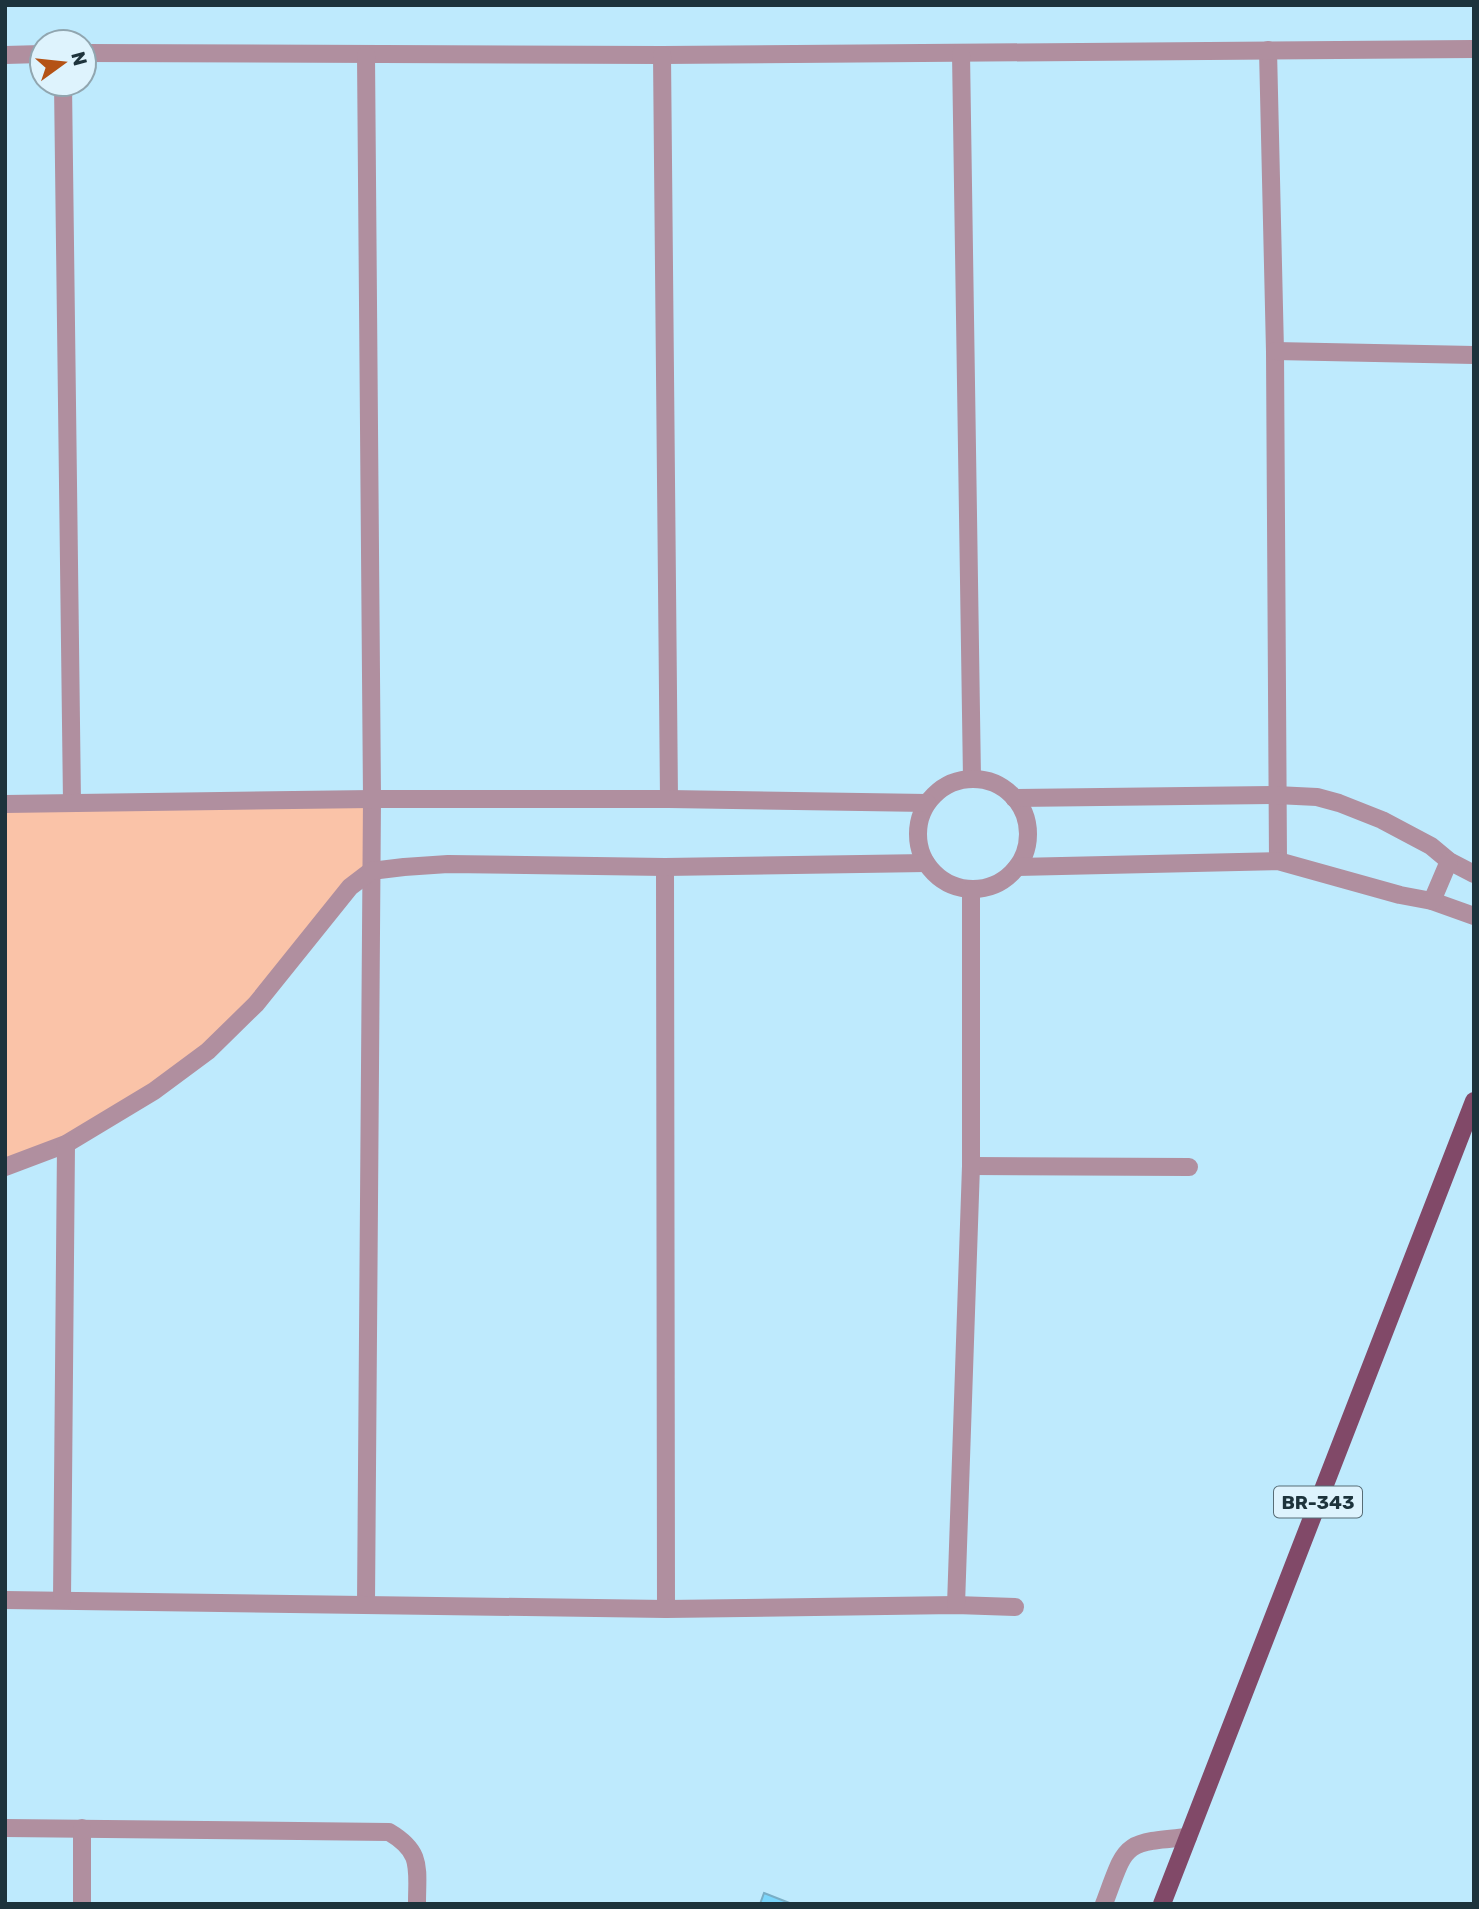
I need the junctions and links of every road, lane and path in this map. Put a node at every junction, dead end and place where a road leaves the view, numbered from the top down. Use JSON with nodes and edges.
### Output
{"nodes":[{"id":1,"x":1474,"y":49,"type":"edge"},
{"id":2,"x":1268,"y":50,"type":"junction"},
{"id":3,"x":98,"y":53,"type":"edge"},
{"id":4,"x":961,"y":53,"type":"junction"},
{"id":5,"x":28,"y":54,"type":"edge"},
{"id":6,"x":5,"y":55,"type":"edge"},
{"id":7,"x":366,"y":55,"type":"junction"},
{"id":8,"x":662,"y":55,"type":"junction"},
{"id":9,"x":63,"y":98,"type":"edge"},
{"id":10,"x":1275,"y":351,"type":"junction"},
{"id":11,"x":1474,"y":355,"type":"edge"},
{"id":12,"x":972,"y":779,"type":"junction"},
{"id":13,"x":1276,"y":794,"type":"junction"},
{"id":14,"x":1014,"y":798,"type":"junction"},
{"id":15,"x":372,"y":799,"type":"junction"},
{"id":16,"x":669,"y":799,"type":"junction"},
{"id":17,"x":72,"y":803,"type":"junction"},
{"id":18,"x":927,"y":803,"type":"junction"},
{"id":19,"x":5,"y":804,"type":"edge"},
{"id":20,"x":1449,"y":860,"type":"junction"},
{"id":21,"x":1278,"y":862,"type":"junction"},
{"id":22,"x":926,"y":863,"type":"junction"},
{"id":23,"x":665,"y":867,"type":"junction"},
{"id":24,"x":1017,"y":867,"type":"junction"},
{"id":25,"x":371,"y":872,"type":"junction"},
{"id":26,"x":1474,"y":874,"type":"edge"},
{"id":27,"x":971,"y":890,"type":"junction"},
{"id":28,"x":1432,"y":901,"type":"junction"},
{"id":29,"x":1474,"y":916,"type":"edge"},
{"id":30,"x":1474,"y":1101,"type":"edge"},
{"id":31,"x":66,"y":1144,"type":"junction"},
{"id":32,"x":971,"y":1166,"type":"junction"},
{"id":33,"x":5,"y":1167,"type":"edge"},
{"id":34,"x":1189,"y":1167,"type":"dead end"},
{"id":35,"x":5,"y":1600,"type":"edge"},
{"id":36,"x":62,"y":1600,"type":"junction"},
{"id":37,"x":366,"y":1604,"type":"junction"},
{"id":38,"x":956,"y":1605,"type":"junction"},
{"id":39,"x":1015,"y":1607,"type":"dead end"},
{"id":40,"x":666,"y":1609,"type":"junction"},
{"id":41,"x":5,"y":1828,"type":"edge"},
{"id":42,"x":82,"y":1828,"type":"junction"},
{"id":43,"x":1188,"y":1837,"type":"junction"},
{"id":44,"x":82,"y":1904,"type":"edge"},
{"id":45,"x":417,"y":1904,"type":"edge"},
{"id":46,"x":1104,"y":1904,"type":"edge"},
{"id":47,"x":1162,"y":1904,"type":"edge"}],
"edges":[{"from":1,"to":2,"type":"street"},
{"from":2,"to":4,"type":"street"},
{"from":2,"to":10,"type":"street"},
{"from":3,"to":7,"type":"street"},
{"from":4,"to":8,"type":"street"},
{"from":4,"to":12,"type":"street"},
{"from":5,"to":6,"type":"street"},
{"from":7,"to":8,"type":"street"},
{"from":7,"to":15,"type":"street"},
{"from":8,"to":16,"type":"street"},
{"from":9,"to":17,"type":"street"},
{"from":10,"to":11,"type":"street"},
{"from":10,"to":13,"type":"street"},
{"from":12,"to":14,"type":"street"},
{"from":12,"to":18,"type":"street"},
{"from":13,"to":14,"type":"street"},
{"from":13,"to":20,"type":"street"},
{"from":13,"to":21,"type":"street"},
{"from":14,"to":24,"type":"street"},
{"from":15,"to":16,"type":"street"},
{"from":15,"to":17,"type":"street"},
{"from":15,"to":25,"type":"street"},
{"from":16,"to":18,"type":"street"},
{"from":17,"to":19,"type":"street"},
{"from":18,"to":22,"type":"street"},
{"from":20,"to":26,"type":"street"},
{"from":20,"to":28,"type":"street"},
{"from":21,"to":24,"type":"street"},
{"from":21,"to":28,"type":"street"},
{"from":22,"to":23,"type":"street"},
{"from":22,"to":27,"type":"street"},
{"from":23,"to":25,"type":"street"},
{"from":23,"to":40,"type":"street"},
{"from":24,"to":27,"type":"street"},
{"from":25,"to":31,"type":"street"},
{"from":25,"to":37,"type":"street"},
{"from":27,"to":32,"type":"street"},
{"from":28,"to":29,"type":"street"},
{"from":30,"to":43,"type":"main road","number":"BR-343"},
{"from":31,"to":33,"type":"street"},
{"from":31,"to":36,"type":"street"},
{"from":32,"to":34,"type":"street"},
{"from":32,"to":38,"type":"street"},
{"from":35,"to":36,"type":"street"},
{"from":36,"to":37,"type":"street"},
{"from":37,"to":40,"type":"street"},
{"from":38,"to":39,"type":"street"},
{"from":38,"to":40,"type":"street"},
{"from":41,"to":42,"type":"street"},
{"from":42,"to":44,"type":"street"},
{"from":42,"to":45,"type":"street"},
{"from":43,"to":46,"type":"street"},
{"from":43,"to":47,"type":"main road","number":"BR-343"}]}
